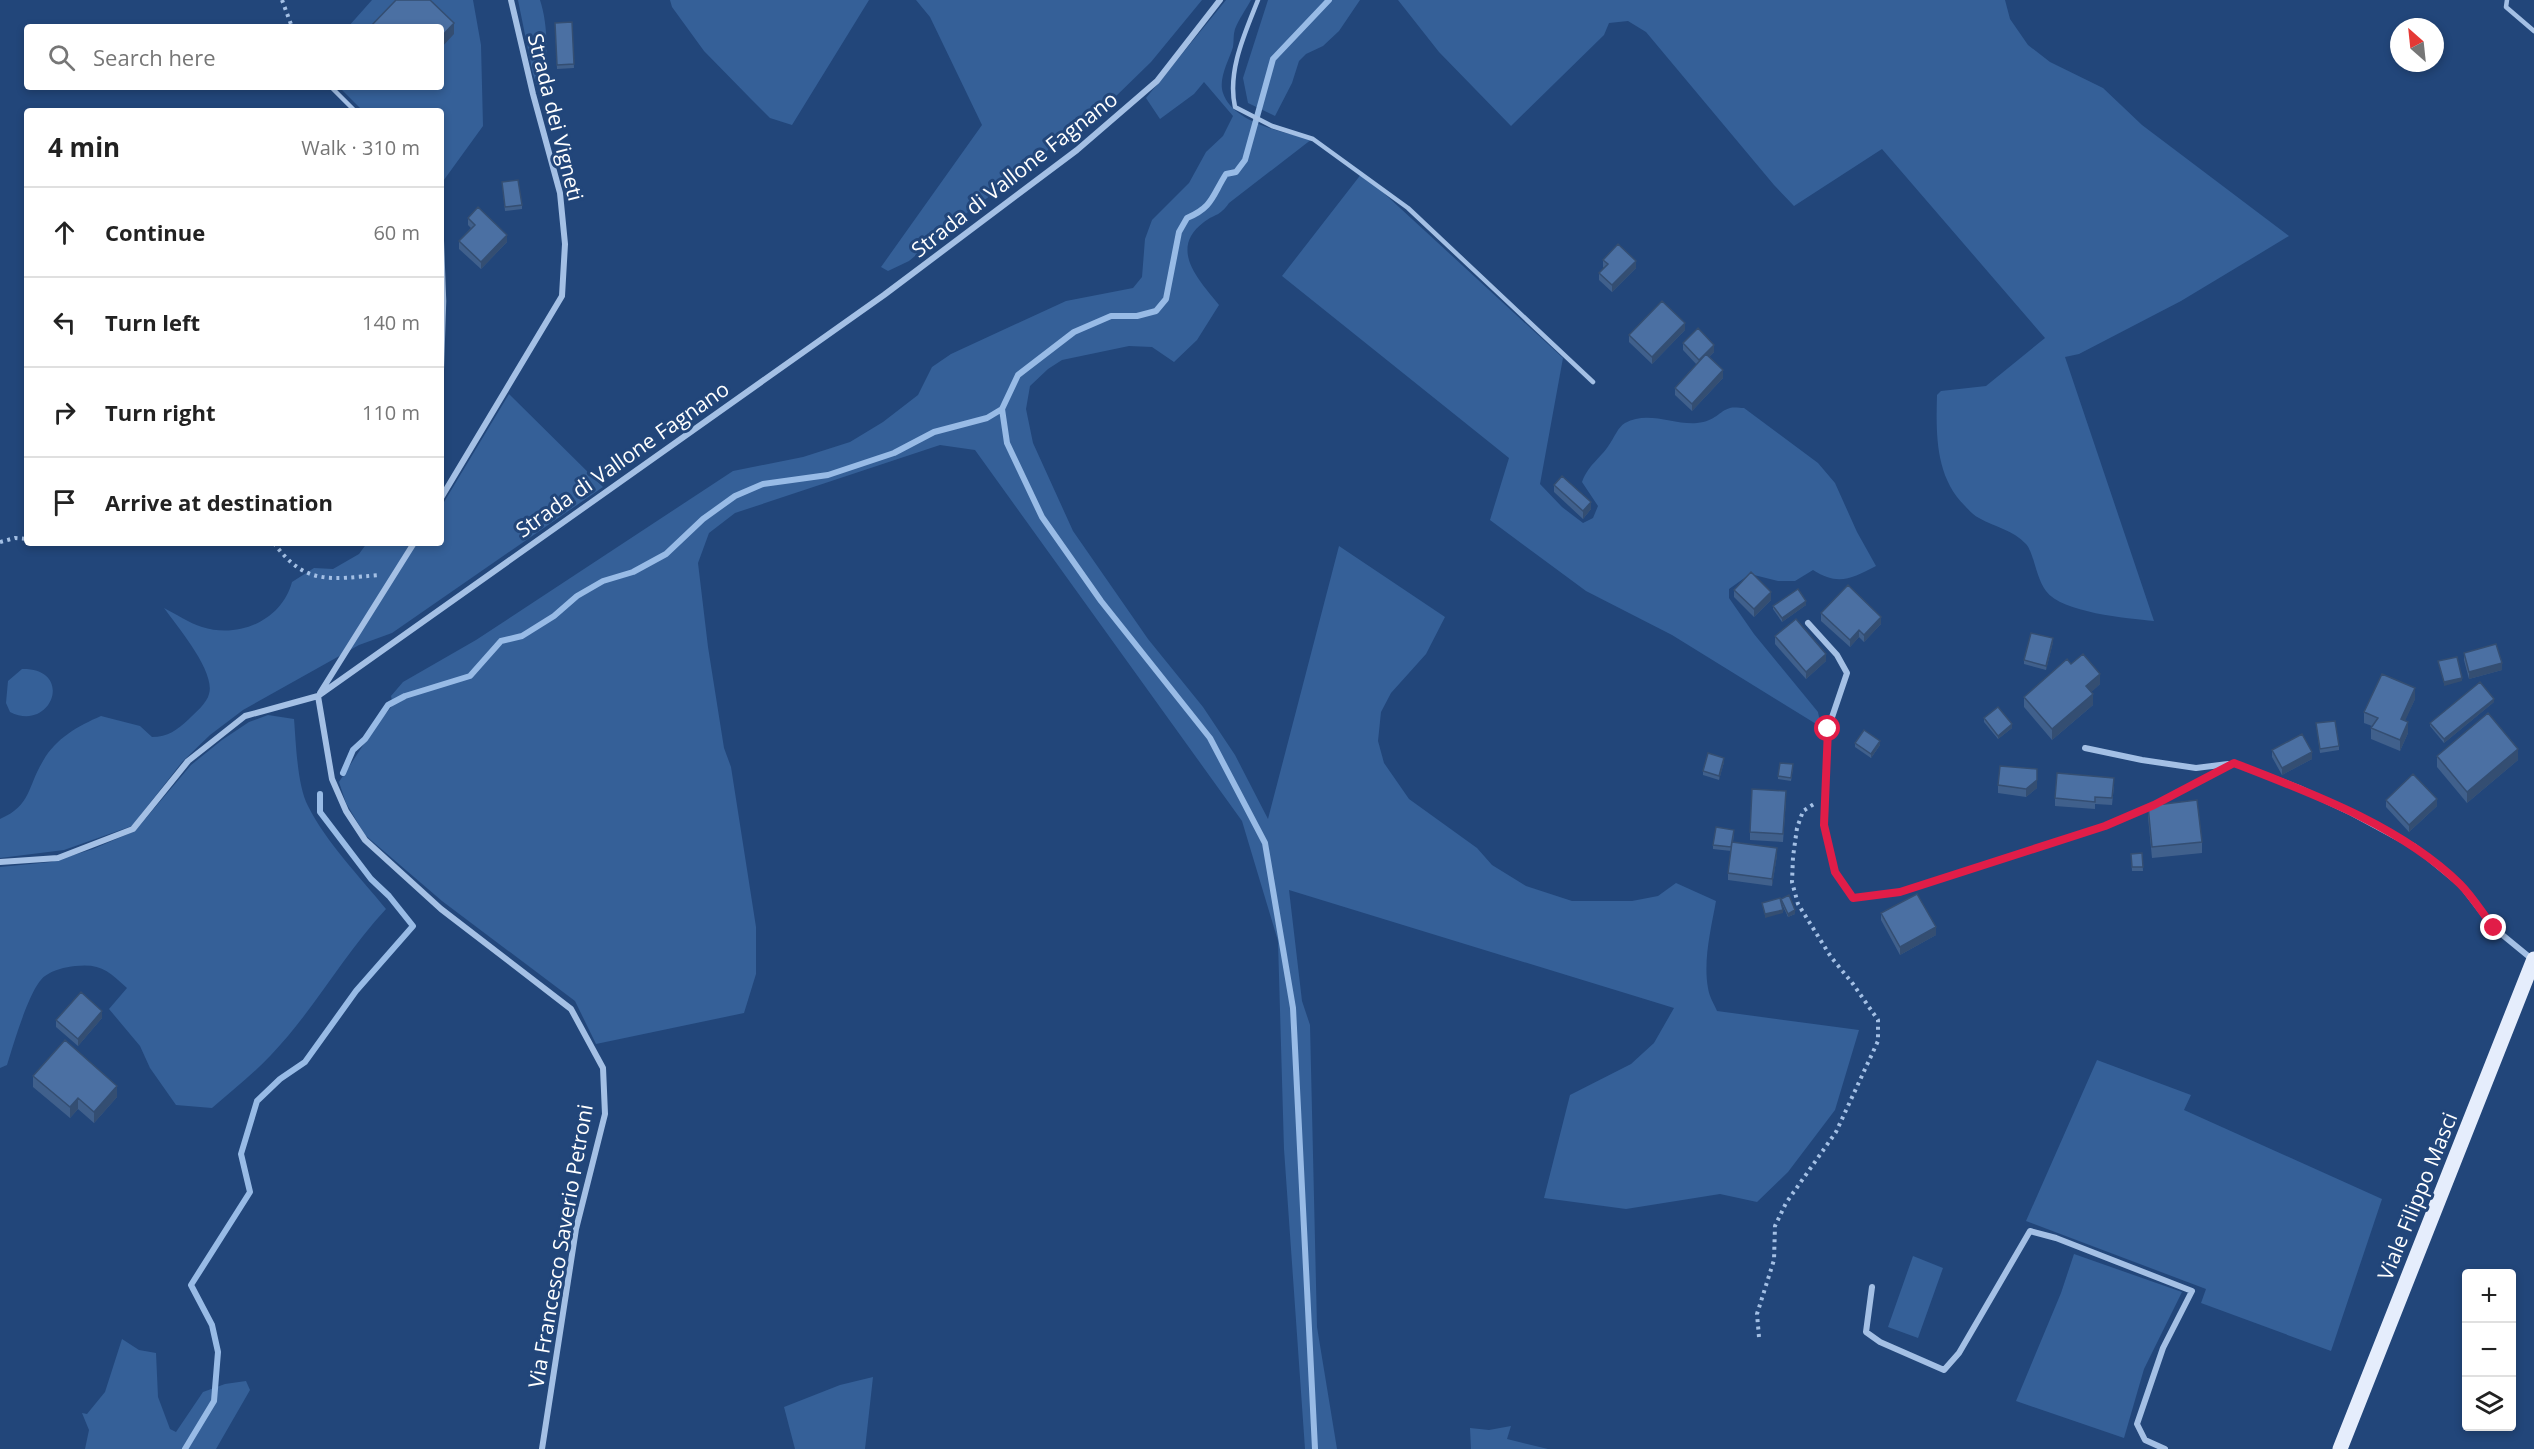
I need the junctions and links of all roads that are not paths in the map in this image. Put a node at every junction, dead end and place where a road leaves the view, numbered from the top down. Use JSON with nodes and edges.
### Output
{"nodes":[{"id":1,"x":511,"y":0,"type":"edge"},
{"id":2,"x":1220,"y":0,"type":"edge"},
{"id":3,"x":1258,"y":0,"type":"edge"},
{"id":4,"x":2507,"y":0,"type":"edge"},
{"id":5,"x":2534,"y":31,"type":"edge"},
{"id":6,"x":334,"y":90,"type":"edge"},
{"id":7,"x":352,"y":108,"type":"edge"},
{"id":8,"x":1593,"y":382,"type":"dead end"},
{"id":9,"x":444,"y":493,"type":"edge"},
{"id":10,"x":412,"y":546,"type":"edge"},
{"id":11,"x":1808,"y":623,"type":"dead end"},
{"id":12,"x":318,"y":696,"type":"junction"},
{"id":13,"x":2085,"y":748,"type":"dead end"},
{"id":14,"x":2234,"y":763,"type":"junction"},
{"id":15,"x":0,"y":862,"type":"edge"},
{"id":16,"x":2534,"y":960,"type":"edge"},
{"id":17,"x":1872,"y":1287,"type":"dead end"},
{"id":18,"x":542,"y":1449,"type":"edge"},
{"id":19,"x":2165,"y":1449,"type":"edge"},
{"id":20,"x":2340,"y":1449,"type":"edge"}],
"edges":[{"from":1,"to":9,"type":"street","name":"Strada dei Vigneti"},
{"from":2,"to":12,"type":"street","name":"Strada di Vallone Fagnano"},
{"from":3,"to":8,"type":"lane"},
{"from":4,"to":5,"type":"lane"},
{"from":6,"to":7,"type":"lane"},
{"from":10,"to":12,"type":"street"},
{"from":11,"to":14,"type":"street"},
{"from":12,"to":15,"type":"street","name":"Strada di Vallone Fagnano"},
{"from":12,"to":18,"type":"street","name":"Via Francesco Saverio Petroni"},
{"from":13,"to":14,"type":"street"},
{"from":14,"to":16,"type":"street"},
{"from":16,"to":20,"type":"main road","name":"Viale Filippo Masci"},
{"from":17,"to":19,"type":"street"}]}
